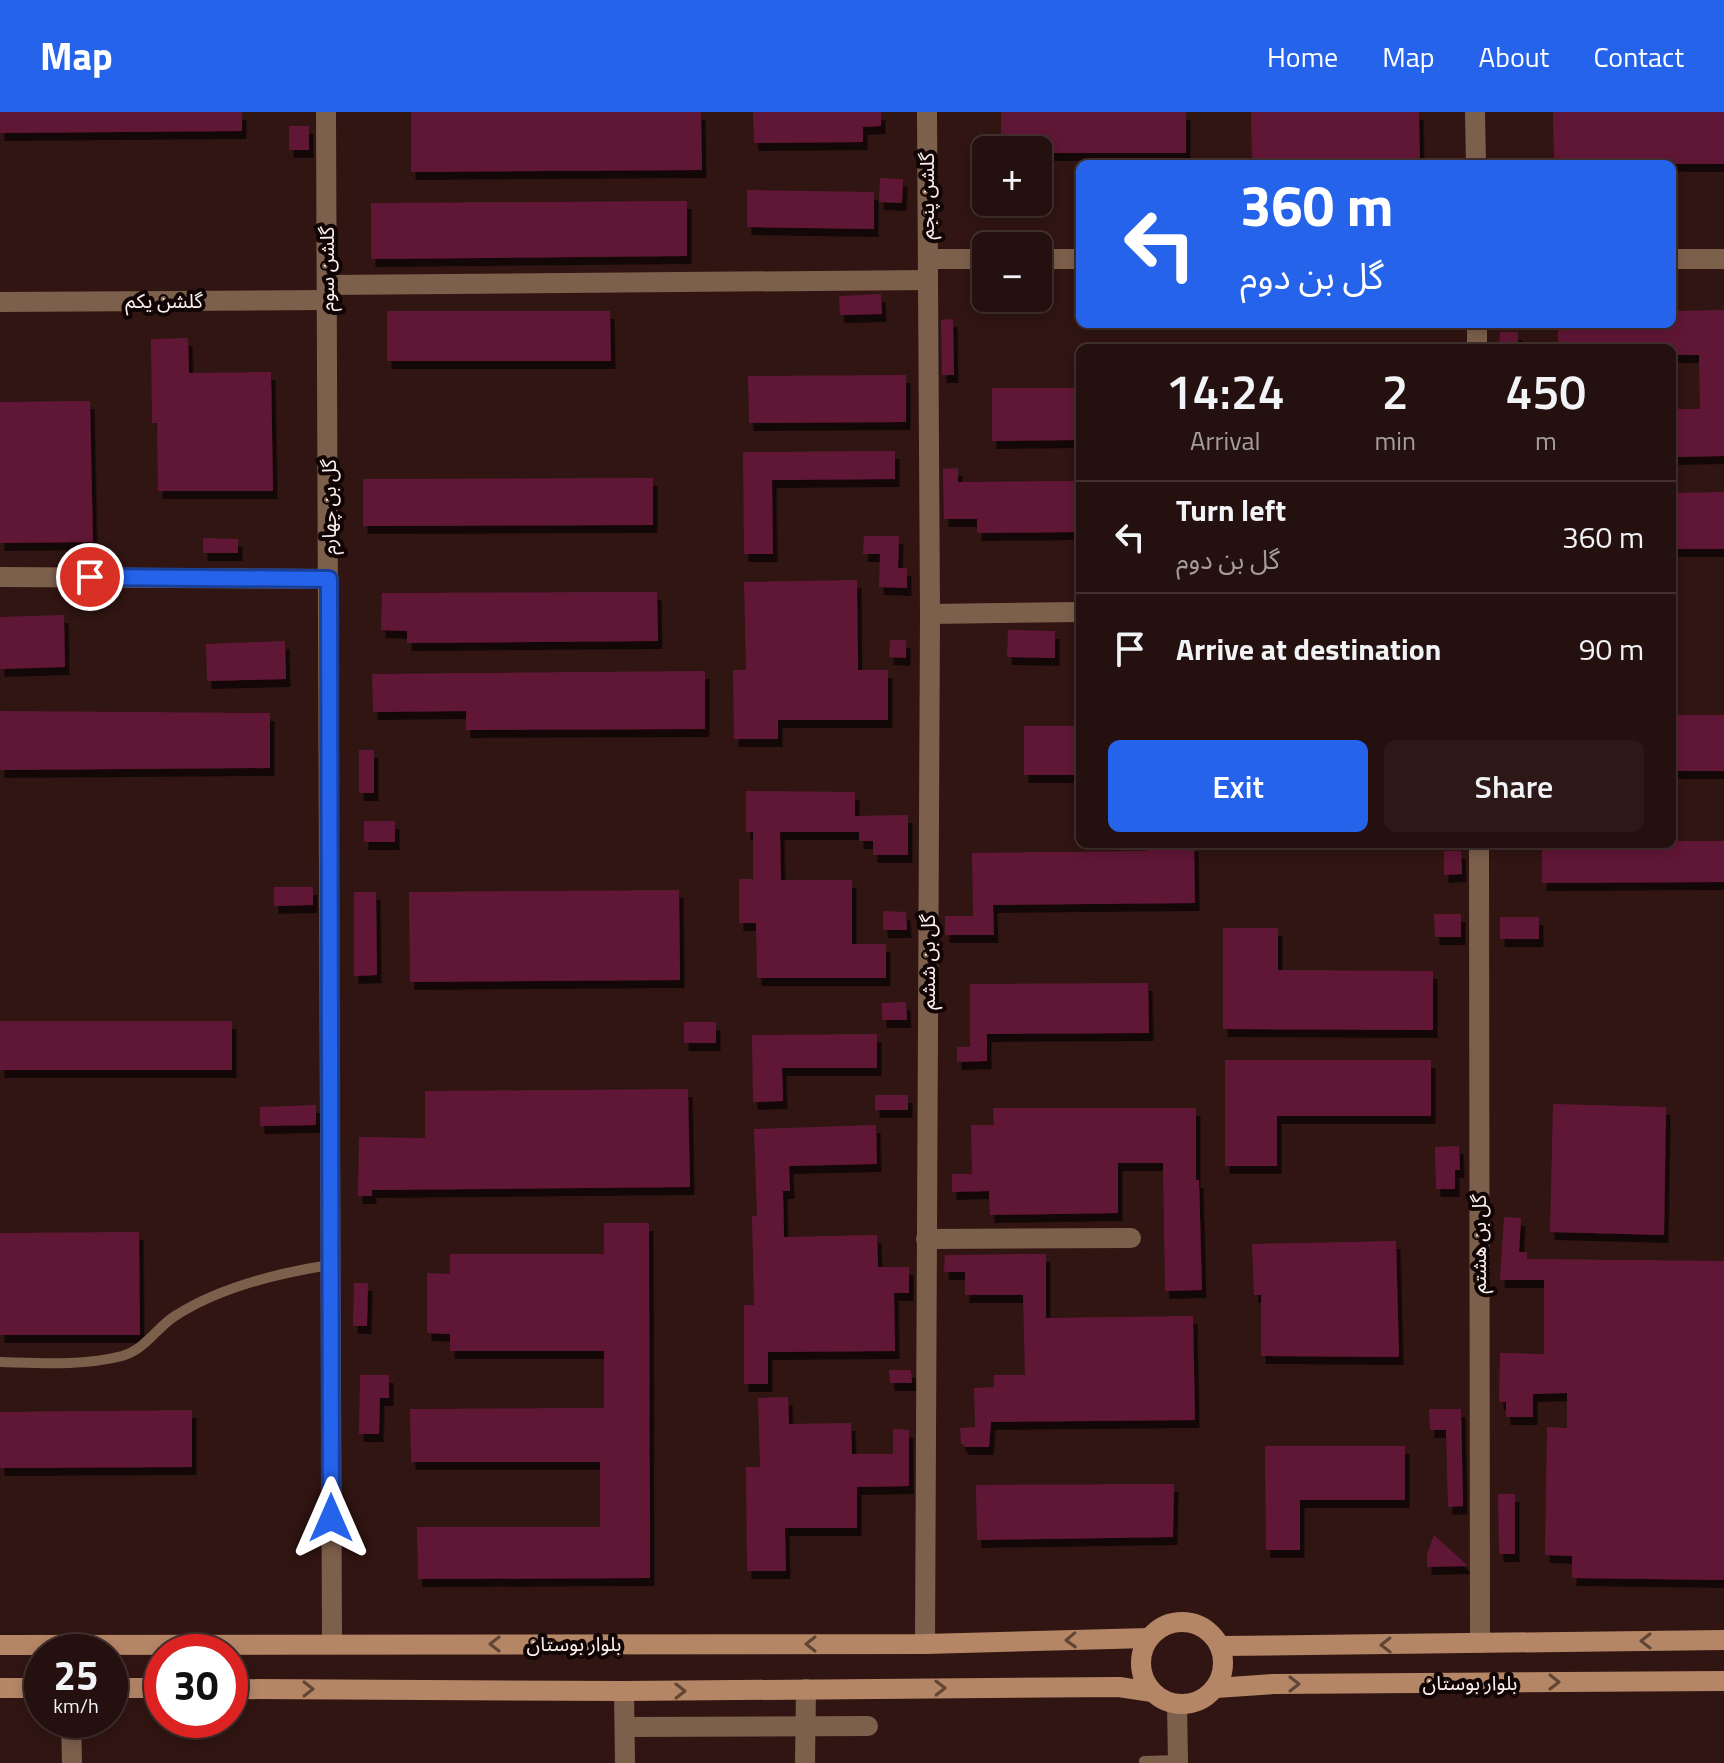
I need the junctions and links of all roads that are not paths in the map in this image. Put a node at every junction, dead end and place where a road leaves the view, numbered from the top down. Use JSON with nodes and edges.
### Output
{"nodes":[{"id":1,"x":326,"y":112,"type":"edge"},
{"id":2,"x":927,"y":112,"type":"edge"},
{"id":3,"x":1475,"y":112,"type":"edge"},
{"id":4,"x":1476,"y":160,"type":"edge"},
{"id":5,"x":1052,"y":259,"type":"edge"},
{"id":6,"x":1076,"y":259,"type":"edge"},
{"id":7,"x":1676,"y":259,"type":"edge"},
{"id":8,"x":1724,"y":259,"type":"edge"},
{"id":9,"x":972,"y":262,"type":"edge"},
{"id":10,"x":928,"y":270,"type":"junction"},
{"id":11,"x":327,"y":293,"type":"junction"},
{"id":12,"x":0,"y":302,"type":"edge"},
{"id":13,"x":329,"y":425,"type":"joint"},
{"id":14,"x":0,"y":577,"type":"edge"},
{"id":15,"x":329,"y":579,"type":"junction"},
{"id":16,"x":1076,"y":612,"type":"edge"},
{"id":17,"x":930,"y":614,"type":"junction"},
{"id":18,"x":1479,"y":848,"type":"edge"},
{"id":19,"x":1131,"y":1238,"type":"dead end"},
{"id":20,"x":926,"y":1239,"type":"junction"},
{"id":21,"x":330,"y":1265,"type":"junction"},
{"id":22,"x":0,"y":1362,"type":"edge"},
{"id":23,"x":1149,"y":1638,"type":"junction"},
{"id":24,"x":1724,"y":1640,"type":"edge"},
{"id":25,"x":1480,"y":1643,"type":"junction"},
{"id":26,"x":332,"y":1644,"type":"junction"},
{"id":27,"x":925,"y":1644,"type":"junction"},
{"id":28,"x":0,"y":1645,"type":"edge"},
{"id":29,"x":1221,"y":1646,"type":"junction"},
{"id":30,"x":1724,"y":1681,"type":"edge"},
{"id":31,"x":0,"y":1688,"type":"edge"},
{"id":32,"x":24,"y":1688,"type":"edge"},
{"id":33,"x":1216,"y":1688,"type":"junction"},
{"id":34,"x":248,"y":1689,"type":"edge"},
{"id":35,"x":806,"y":1689,"type":"junction"},
{"id":36,"x":624,"y":1691,"type":"junction"},
{"id":37,"x":1152,"y":1692,"type":"junction"},
{"id":38,"x":1177,"y":1704,"type":"junction"},
{"id":39,"x":806,"y":1726,"type":"junction"},
{"id":40,"x":868,"y":1726,"type":"dead end"},
{"id":41,"x":625,"y":1727,"type":"junction"},
{"id":42,"x":71,"y":1738,"type":"edge"},
{"id":43,"x":1178,"y":1762,"type":"edge"},
{"id":44,"x":72,"y":1763,"type":"edge"},
{"id":45,"x":625,"y":1763,"type":"edge"},
{"id":46,"x":805,"y":1763,"type":"edge"},
{"id":47,"x":1144,"y":1763,"type":"edge"}],
"edges":[{"from":1,"to":11,"type":"street","name":"گلشن سوم"},
{"from":2,"to":10,"type":"street","name":"گلشن پنجم"},
{"from":3,"to":4,"type":"street"},
{"from":5,"to":6,"type":"street"},
{"from":7,"to":8,"type":"street"},
{"from":9,"to":10,"type":"street","name":"گلشن یکم"},
{"from":10,"to":11,"type":"street","name":"گلشن یکم"},
{"from":10,"to":17,"type":"street","name":"گل بن ششم"},
{"from":11,"to":12,"type":"street","name":"گلشن یکم"},
{"from":11,"to":13,"type":"street","name":"گلشن سوم"},
{"from":13,"to":15,"type":"street","name":"گل بن چهارم"},
{"from":14,"to":15,"type":"street"},
{"from":15,"to":21,"type":"street","name":"گل بن چهارم"},
{"from":16,"to":17,"type":"street"},
{"from":17,"to":20,"type":"street","name":"گل بن ششم"},
{"from":18,"to":25,"type":"street","name":"گل بن هشتم"},
{"from":19,"to":20,"type":"street"},
{"from":20,"to":27,"type":"street","name":"گل بن ششم"},
{"from":21,"to":22,"type":"lane"},
{"from":21,"to":26,"type":"street","name":"گل بن چهارم"},
{"from":23,"to":27,"type":"street","name":"بلوار بوستان","one_way":true},
{"from":23,"to":29,"type":"street"},
{"from":23,"to":37,"type":"street"},
{"from":24,"to":25,"type":"street","name":"بلوار بوستان","one_way":true},
{"from":25,"to":29,"type":"street","name":"بلوار بوستان","one_way":true},
{"from":27,"to":26,"type":"street","name":"بلوار بوستان","one_way":true},
{"from":26,"to":28,"type":"street","name":"بلوار بوستان"},
{"from":29,"to":33,"type":"street"},
{"from":33,"to":30,"type":"street","name":"بلوار بوستان","one_way":true},
{"from":31,"to":32,"type":"street"},
{"from":33,"to":38,"type":"street"},
{"from":34,"to":36,"type":"street","one_way":true},
{"from":36,"to":35,"type":"street","one_way":true},
{"from":35,"to":37,"type":"street","one_way":true},
{"from":35,"to":39,"type":"street"},
{"from":36,"to":41,"type":"street"},
{"from":37,"to":38,"type":"street"},
{"from":38,"to":43,"type":"street"},
{"from":39,"to":40,"type":"street"},
{"from":39,"to":41,"type":"street"},
{"from":39,"to":46,"type":"street"},
{"from":41,"to":45,"type":"street"},
{"from":42,"to":44,"type":"street"},
{"from":43,"to":47,"type":"lane"}]}
